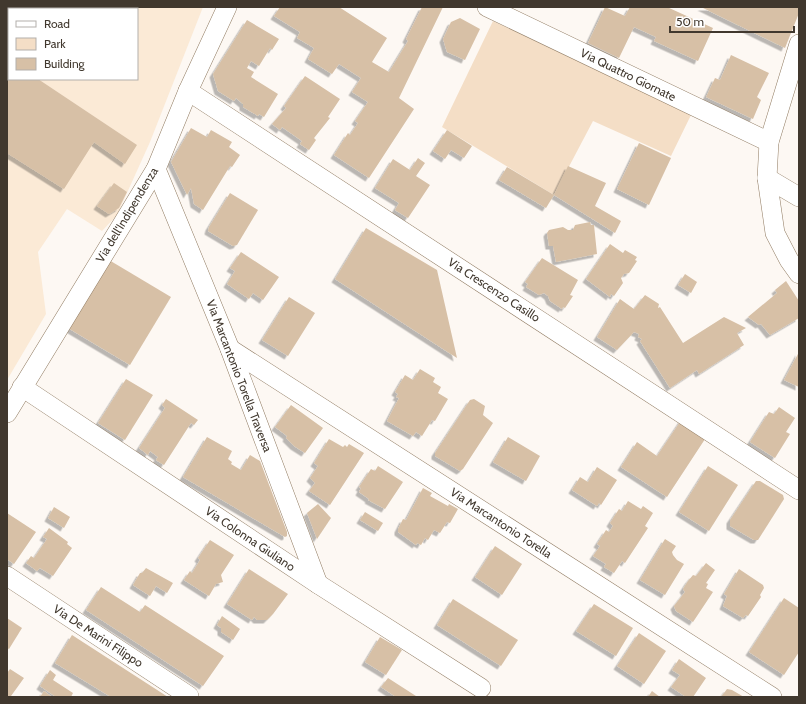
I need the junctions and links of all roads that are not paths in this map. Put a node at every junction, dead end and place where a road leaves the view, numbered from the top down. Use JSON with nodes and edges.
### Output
{"nodes":[{"id":1,"x":227,"y":7,"type":"edge"},
{"id":2,"x":487,"y":7,"type":"edge"},
{"id":3,"x":799,"y":44,"type":"edge"},
{"id":4,"x":796,"y":64,"type":"edge"},
{"id":5,"x":188,"y":91,"type":"junction"},
{"id":6,"x":769,"y":142,"type":"junction"},
{"id":7,"x":156,"y":169,"type":"junction"},
{"id":8,"x":767,"y":178,"type":"junction"},
{"id":9,"x":799,"y":197,"type":"edge"},
{"id":10,"x":799,"y":274,"type":"edge"},
{"id":11,"x":230,"y":348,"type":"junction"},
{"id":12,"x":22,"y":387,"type":"junction"},
{"id":13,"x":7,"y":413,"type":"edge"},
{"id":14,"x":799,"y":490,"type":"edge"},
{"id":15,"x":7,"y":576,"type":"edge"},
{"id":16,"x":318,"y":584,"type":"junction"},
{"id":17,"x":481,"y":688,"type":"dead end"},
{"id":18,"x":189,"y":696,"type":"dead end"},
{"id":19,"x":772,"y":697,"type":"edge"}],
"edges":[{"from":1,"to":5,"type":"street","name":"Via dell'Indipendenza"},
{"from":2,"to":6,"type":"street","name":"Via Quattro Giornate"},
{"from":3,"to":4,"type":"street"},
{"from":4,"to":6,"type":"street"},
{"from":5,"to":7,"type":"street","name":"Via dell'Indipendenza"},
{"from":5,"to":14,"type":"street","name":"Via Crescenzo Casillo"},
{"from":6,"to":8,"type":"street"},
{"from":7,"to":11,"type":"street","name":"Via Marcantonio Torella Traversa"},
{"from":7,"to":12,"type":"street","name":"Via dell'Indipendenza"},
{"from":8,"to":9,"type":"street"},
{"from":8,"to":10,"type":"street"},
{"from":11,"to":16,"type":"street","name":"Via Marcantonio Torella Traversa"},
{"from":11,"to":19,"type":"street","name":"Via Marcantonio Torella"},
{"from":12,"to":13,"type":"street","name":"Via dell'Indipendenza"},
{"from":12,"to":16,"type":"street","name":"Via Colonna Giuliano"},
{"from":15,"to":18,"type":"street","name":"Via De Marini Filippo"},
{"from":16,"to":17,"type":"street","name":"Via Colonna Giuliano"}]}
